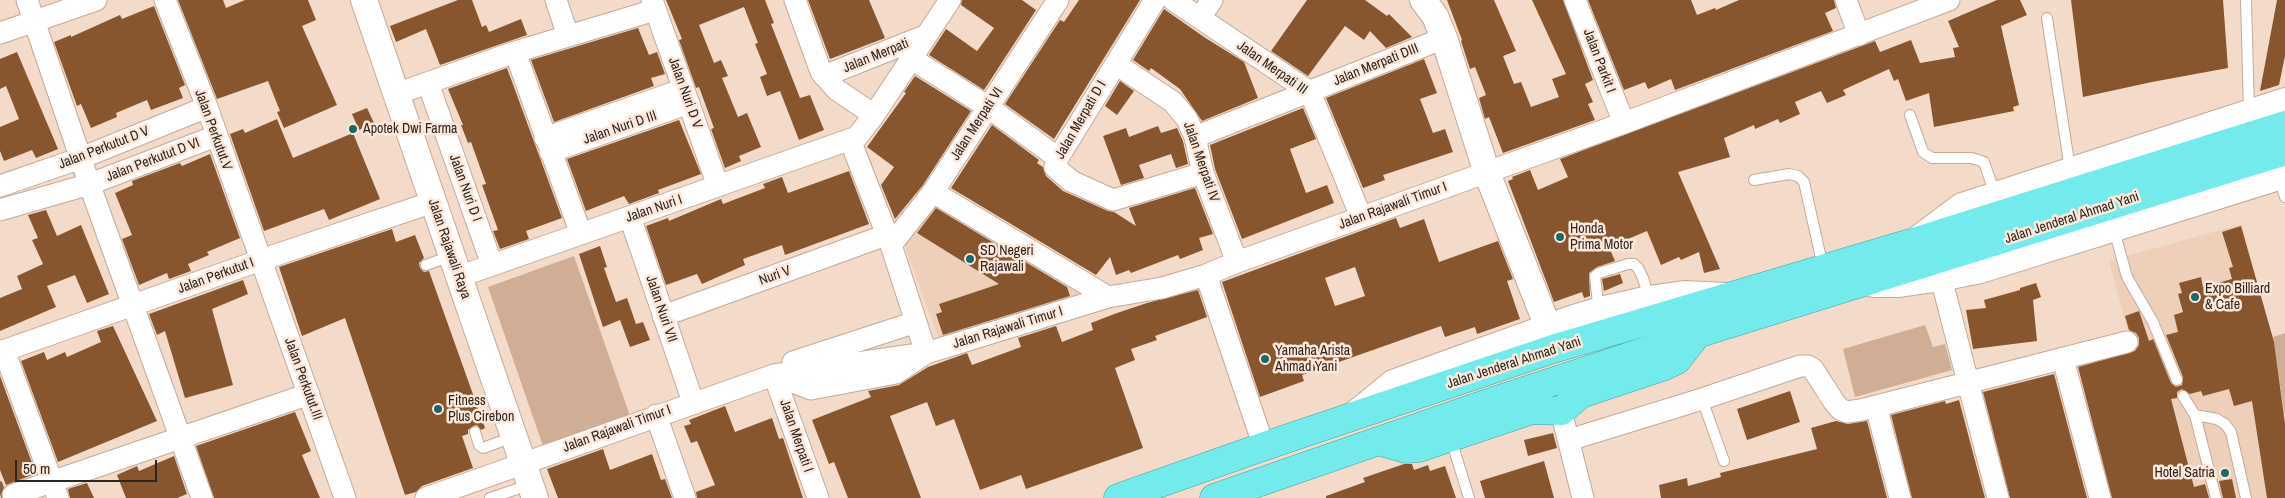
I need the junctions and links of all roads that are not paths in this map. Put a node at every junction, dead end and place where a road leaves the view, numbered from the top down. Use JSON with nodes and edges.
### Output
{"nodes":[{"id":1,"x":27,"y":0,"type":"edge"},
{"id":2,"x":96,"y":0,"type":"edge"},
{"id":3,"x":166,"y":0,"type":"edge"},
{"id":4,"x":364,"y":0,"type":"edge"},
{"id":5,"x":556,"y":0,"type":"edge"},
{"id":6,"x":795,"y":0,"type":"edge"},
{"id":7,"x":950,"y":0,"type":"edge"},
{"id":8,"x":1058,"y":0,"type":"edge"},
{"id":9,"x":1155,"y":0,"type":"edge"},
{"id":10,"x":1174,"y":0,"type":"edge"},
{"id":11,"x":1212,"y":0,"type":"edge"},
{"id":12,"x":1422,"y":0,"type":"edge"},
{"id":13,"x":1575,"y":0,"type":"edge"},
{"id":14,"x":1846,"y":0,"type":"edge"},
{"id":15,"x":1949,"y":0,"type":"edge"},
{"id":16,"x":2246,"y":0,"type":"edge"},
{"id":17,"x":654,"y":5,"type":"edge"},
{"id":18,"x":1200,"y":18,"type":"junction"},
{"id":19,"x":2047,"y":18,"type":"dead end"},
{"id":20,"x":34,"y":22,"type":"junction"},
{"id":21,"x":0,"y":33,"type":"edge"},
{"id":22,"x":1858,"y":34,"type":"junction"},
{"id":23,"x":927,"y":35,"type":"junction"},
{"id":24,"x":568,"y":36,"type":"junction"},
{"id":25,"x":1444,"y":38,"type":"junction"},
{"id":26,"x":515,"y":52,"type":"junction"},
{"id":27,"x":912,"y":58,"type":"junction"},
{"id":28,"x":1116,"y":64,"type":"junction"},
{"id":29,"x":824,"y":76,"type":"junction"},
{"id":30,"x":428,"y":83,"type":"junction"},
{"id":31,"x":1310,"y":92,"type":"junction"},
{"id":32,"x":396,"y":94,"type":"junction"},
{"id":33,"x":687,"y":96,"type":"junction"},
{"id":34,"x":2285,"y":101,"type":"edge"},
{"id":35,"x":206,"y":107,"type":"junction"},
{"id":36,"x":988,"y":107,"type":"junction"},
{"id":37,"x":2249,"y":112,"type":"junction"},
{"id":38,"x":874,"y":115,"type":"junction"},
{"id":39,"x":1910,"y":115,"type":"dead end"},
{"id":40,"x":1624,"y":123,"type":"junction"},
{"id":41,"x":2285,"y":124,"type":"edge"},
{"id":42,"x":216,"y":136,"type":"junction"},
{"id":43,"x":1195,"y":136,"type":"junction"},
{"id":44,"x":850,"y":140,"type":"junction"},
{"id":45,"x":548,"y":145,"type":"junction"},
{"id":46,"x":81,"y":158,"type":"junction"},
{"id":47,"x":1058,"y":158,"type":"junction"},
{"id":48,"x":2070,"y":170,"type":"junction"},
{"id":49,"x":1487,"y":172,"type":"junction"},
{"id":50,"x":1203,"y":173,"type":"junction"},
{"id":51,"x":2284,"y":175,"type":"edge"},
{"id":52,"x":1754,"y":180,"type":"dead end"},
{"id":53,"x":90,"y":184,"type":"junction"},
{"id":54,"x":0,"y":186,"type":"edge"},
{"id":55,"x":718,"y":186,"type":"junction"},
{"id":56,"x":933,"y":192,"type":"junction"},
{"id":57,"x":433,"y":202,"type":"junction"},
{"id":58,"x":0,"y":210,"type":"edge"},
{"id":59,"x":630,"y":217,"type":"junction"},
{"id":60,"x":1361,"y":217,"type":"junction"},
{"id":61,"x":1992,"y":219,"type":"junction"},
{"id":62,"x":581,"y":234,"type":"junction"},
{"id":63,"x":888,"y":240,"type":"junction"},
{"id":64,"x":2118,"y":246,"type":"junction"},
{"id":65,"x":260,"y":260,"type":"junction"},
{"id":66,"x":1237,"y":262,"type":"junction"},
{"id":67,"x":426,"y":265,"type":"dead end"},
{"id":68,"x":492,"y":265,"type":"junction"},
{"id":69,"x":454,"y":266,"type":"junction"},
{"id":70,"x":1824,"y":268,"type":"junction"},
{"id":71,"x":1206,"y":275,"type":"junction"},
{"id":72,"x":1858,"y":285,"type":"junction"},
{"id":73,"x":1946,"y":295,"type":"junction"},
{"id":74,"x":1728,"y":296,"type":"junction"},
{"id":75,"x":1108,"y":297,"type":"junction"},
{"id":76,"x":1649,"y":299,"type":"junction"},
{"id":77,"x":132,"y":305,"type":"junction"},
{"id":78,"x":1601,"y":310,"type":"junction"},
{"id":79,"x":663,"y":316,"type":"junction"},
{"id":80,"x":916,"y":322,"type":"junction"},
{"id":81,"x":1548,"y":327,"type":"junction"},
{"id":82,"x":1697,"y":334,"type":"junction"},
{"id":83,"x":2127,"y":342,"type":"dead end"},
{"id":84,"x":2,"y":351,"type":"edge"},
{"id":85,"x":926,"y":353,"type":"junction"},
{"id":86,"x":2063,"y":358,"type":"junction"},
{"id":87,"x":774,"y":375,"type":"junction"},
{"id":88,"x":2177,"y":380,"type":"dead end"},
{"id":89,"x":1969,"y":382,"type":"junction"},
{"id":90,"x":308,"y":394,"type":"junction"},
{"id":91,"x":2183,"y":396,"type":"dead end"},
{"id":92,"x":1702,"y":399,"type":"junction"},
{"id":93,"x":693,"y":402,"type":"junction"},
{"id":94,"x":1876,"y":406,"type":"junction"},
{"id":95,"x":656,"y":415,"type":"junction"},
{"id":96,"x":2195,"y":415,"type":"junction"},
{"id":97,"x":1353,"y":417,"type":"junction"},
{"id":98,"x":1565,"y":425,"type":"junction"},
{"id":99,"x":475,"y":432,"type":"dead end"},
{"id":100,"x":179,"y":437,"type":"junction"},
{"id":101,"x":513,"y":437,"type":"junction"},
{"id":102,"x":1378,"y":441,"type":"junction"},
{"id":103,"x":1264,"y":446,"type":"junction"},
{"id":104,"x":1455,"y":454,"type":"junction"},
{"id":105,"x":1724,"y":461,"type":"dead end"},
{"id":106,"x":529,"y":482,"type":"edge"},
{"id":107,"x":55,"y":490,"type":"edge"},
{"id":108,"x":13,"y":496,"type":"dead end"},
{"id":109,"x":202,"y":498,"type":"edge"},
{"id":110,"x":345,"y":498,"type":"edge"},
{"id":111,"x":426,"y":498,"type":"edge"},
{"id":112,"x":490,"y":498,"type":"edge"},
{"id":113,"x":685,"y":498,"type":"edge"},
{"id":114,"x":818,"y":498,"type":"edge"},
{"id":115,"x":1118,"y":498,"type":"edge"},
{"id":116,"x":1215,"y":498,"type":"edge"},
{"id":117,"x":1470,"y":498,"type":"edge"},
{"id":118,"x":1583,"y":498,"type":"edge"},
{"id":119,"x":1900,"y":498,"type":"edge"},
{"id":120,"x":1998,"y":498,"type":"edge"},
{"id":121,"x":2100,"y":498,"type":"edge"},
{"id":122,"x":2216,"y":498,"type":"edge"},
{"id":123,"x":2246,"y":498,"type":"edge"}],
"edges":[{"from":1,"to":20,"type":"street"},
{"from":2,"to":20,"type":"street"},
{"from":3,"to":35,"type":"street","name":"Jalan Perkutut.V"},
{"from":4,"to":32,"type":"street","name":"Jalan Rajawali Raya"},
{"from":5,"to":24,"type":"street"},
{"from":6,"to":29,"type":"street"},
{"from":7,"to":23,"type":"street"},
{"from":8,"to":36,"type":"street","name":"Jalan Merpati VI"},
{"from":9,"to":28,"type":"street","name":"Jalan Merpati D I"},
{"from":10,"to":18,"type":"street","name":"Jalan Merpati III"},
{"from":11,"to":18,"type":"street"},
{"from":12,"to":25,"type":"street"},
{"from":13,"to":40,"type":"street","name":"Jalan Parkit I"},
{"from":14,"to":22,"type":"street"},
{"from":15,"to":22,"type":"street","name":"Jalan Rajawali Timur I"},
{"from":16,"to":37,"type":"lane"},
{"from":17,"to":24,"type":"street"},
{"from":17,"to":33,"type":"street","name":"Jalan Nuri D V"},
{"from":18,"to":31,"type":"street","name":"Jalan Merpati III"},
{"from":19,"to":48,"type":"lane"},
{"from":20,"to":21,"type":"street"},
{"from":20,"to":46,"type":"street"},
{"from":22,"to":40,"type":"street","name":"Jalan Rajawali Timur I"},
{"from":23,"to":27,"type":"street"},
{"from":23,"to":29,"type":"street","name":"Jalan Merpati"},
{"from":24,"to":26,"type":"street"},
{"from":25,"to":31,"type":"street","name":"Jalan Merpati DIII"},
{"from":25,"to":49,"type":"street"},
{"from":26,"to":30,"type":"street"},
{"from":26,"to":45,"type":"street"},
{"from":27,"to":36,"type":"street"},
{"from":27,"to":38,"type":"street"},
{"from":28,"to":43,"type":"street","name":"Jalan Merpati IV"},
{"from":28,"to":47,"type":"street","name":"Jalan Merpati D I"},
{"from":29,"to":38,"type":"street"},
{"from":30,"to":32,"type":"street"},
{"from":30,"to":68,"type":"street","name":"Jalan Nuri D I"},
{"from":31,"to":43,"type":"street","name":"Jalan Merpati DIII"},
{"from":31,"to":60,"type":"street","name":"Jalan Merpati III"},
{"from":32,"to":57,"type":"street","name":"Jalan Rajawali Raya"},
{"from":33,"to":45,"type":"street"},
{"from":33,"to":55,"type":"street","name":"Jalan Nuri D V"},
{"from":34,"to":37,"type":"street","name":"Jalan Jenderal Ahmad Yani"},
{"from":35,"to":42,"type":"street","name":"Jalan Perkutut.V"},
{"from":35,"to":46,"type":"street","name":"Jalan Perkutut D V"},
{"from":36,"to":47,"type":"street"},
{"from":36,"to":56,"type":"street","name":"Jalan Merpati VI"},
{"from":37,"to":48,"type":"street","name":"Jalan Jenderal Ahmad Yani"},
{"from":38,"to":44,"type":"street"},
{"from":39,"to":61,"type":"lane"},
{"from":40,"to":49,"type":"street","name":"Jalan Rajawali Timur I"},
{"from":41,"to":61,"type":"highway","name":"Jalan Jenderal Ahmad Yani"},
{"from":42,"to":53,"type":"street","name":"Jalan Perkutut D VI"},
{"from":42,"to":65,"type":"street","name":"Jalan Perkutut.V"},
{"from":43,"to":50,"type":"street","name":"Jalan Merpati IV"},
{"from":44,"to":55,"type":"street","name":"Jalan Nuri I"},
{"from":44,"to":63,"type":"street"},
{"from":45,"to":62,"type":"street"},
{"from":46,"to":53,"type":"street"},
{"from":46,"to":54,"type":"street","name":"Jalan Perkutut D V"},
{"from":47,"to":50,"type":"street","name":"Jalan Merpati D I"},
{"from":48,"to":61,"type":"street","name":"Jalan Jenderal Ahmad Yani"},
{"from":49,"to":60,"type":"street","name":"Jalan Rajawali Timur I"},
{"from":49,"to":81,"type":"street"},
{"from":50,"to":66,"type":"street","name":"Jalan Merpati IV"},
{"from":51,"to":61,"type":"highway","name":"Jalan Jenderal Ahmad Yani"},
{"from":51,"to":64,"type":"street","name":"Jalan Jenderal Ahmad Yani"},
{"from":52,"to":70,"type":"lane"},
{"from":53,"to":58,"type":"street","name":"Jalan Perkutut D V"},
{"from":53,"to":77,"type":"street"},
{"from":55,"to":59,"type":"street","name":"Jalan Nuri I"},
{"from":56,"to":63,"type":"street","name":"Jalan Merpati VI"},
{"from":56,"to":75,"type":"street"},
{"from":57,"to":65,"type":"street","name":"Jalan Perkutut I"},
{"from":57,"to":69,"type":"street","name":"Jalan Rajawali Raya"},
{"from":59,"to":62,"type":"street","name":"Jalan Nuri I"},
{"from":59,"to":79,"type":"street","name":"Jalan Nuri VII"},
{"from":60,"to":66,"type":"street","name":"Jalan Rajawali Timur I"},
{"from":61,"to":70,"type":"highway","name":"Jalan Jenderal Ahmad Yani"},
{"from":61,"to":72,"type":"highway","name":"Jalan Jenderal Ahmad Yani"},
{"from":62,"to":68,"type":"street","name":"Jalan Nuri I"},
{"from":63,"to":79,"type":"street","name":"Nuri V"},
{"from":63,"to":80,"type":"street"},
{"from":64,"to":73,"type":"street","name":"Jalan Jenderal Ahmad Yani"},
{"from":64,"to":88,"type":"lane"},
{"from":65,"to":77,"type":"street","name":"Jalan Perkutut I"},
{"from":65,"to":90,"type":"street","name":"Jalan Perkutut.III"},
{"from":66,"to":71,"type":"street","name":"Jalan Rajawali Timur I"},
{"from":67,"to":69,"type":"lane"},
{"from":68,"to":69,"type":"street","name":"Jalan Nuri I"},
{"from":69,"to":101,"type":"street","name":"Jalan Rajawali Raya"},
{"from":70,"to":74,"type":"highway","name":"Jalan Jenderal Ahmad Yani"},
{"from":71,"to":75,"type":"street","name":"Jalan Rajawali Timur I"},
{"from":71,"to":103,"type":"street"},
{"from":72,"to":73,"type":"street","name":"Jalan Jenderal Ahmad Yani"},
{"from":72,"to":82,"type":"highway","name":"Jalan Jenderal Ahmad Yani"},
{"from":73,"to":89,"type":"street"},
{"from":74,"to":76,"type":"street"},
{"from":74,"to":97,"type":"highway","name":"Jalan Jenderal Ahmad Yani"},
{"from":75,"to":85,"type":"street","name":"Jalan Rajawali Timur I"},
{"from":76,"to":78,"type":"street"},
{"from":76,"to":78,"type":"lane"},
{"from":77,"to":84,"type":"street","name":"Jalan Perkutut I"},
{"from":77,"to":100,"type":"street"},
{"from":78,"to":81,"type":"street"},
{"from":79,"to":93,"type":"street","name":"Jalan Nuri VII"},
{"from":80,"to":85,"type":"street"},
{"from":80,"to":87,"type":"street"},
{"from":81,"to":97,"type":"street"},
{"from":82,"to":98,"type":"highway"},
{"from":82,"to":102,"type":"highway","name":"Jalan Jenderal Ahmad Yani"},
{"from":83,"to":86,"type":"street"},
{"from":84,"to":107,"type":"street"},
{"from":85,"to":87,"type":"street","name":"Jalan Rajawali Timur I"},
{"from":86,"to":89,"type":"street"},
{"from":86,"to":121,"type":"street"},
{"from":87,"to":93,"type":"street","name":"Jalan Rajawali Timur I"},
{"from":87,"to":114,"type":"street","name":"Jalan Merpati I"},
{"from":89,"to":94,"type":"street"},
{"from":89,"to":120,"type":"street"},
{"from":90,"to":100,"type":"street"},
{"from":90,"to":110,"type":"street","name":"Jalan Perkutut.III"},
{"from":91,"to":96,"type":"lane"},
{"from":92,"to":94,"type":"street"},
{"from":92,"to":98,"type":"street"},
{"from":92,"to":105,"type":"lane"},
{"from":93,"to":95,"type":"street","name":"Jalan Rajawali Timur I"},
{"from":94,"to":119,"type":"street"},
{"from":95,"to":106,"type":"street","name":"Jalan Rajawali Timur I"},
{"from":95,"to":113,"type":"street"},
{"from":96,"to":122,"type":"lane"},
{"from":96,"to":123,"type":"lane"},
{"from":97,"to":103,"type":"highway","name":"Jalan Jenderal Ahmad Yani"},
{"from":98,"to":104,"type":"highway"},
{"from":98,"to":118,"type":"street"},
{"from":99,"to":101,"type":"lane"},
{"from":100,"to":107,"type":"street"},
{"from":100,"to":109,"type":"street"},
{"from":101,"to":106,"type":"street","name":"Jalan Rajawali Raya"},
{"from":102,"to":104,"type":"highway"},
{"from":102,"to":116,"type":"highway","name":"Jalan Jenderal Ahmad Yani"},
{"from":103,"to":115,"type":"highway","name":"Jalan Jenderal Ahmad Yani"},
{"from":104,"to":117,"type":"lane"},
{"from":106,"to":111,"type":"street","name":"Jalan Rajawali Timur I"},
{"from":106,"to":112,"type":"lane"},
{"from":107,"to":108,"type":"street"}]}
